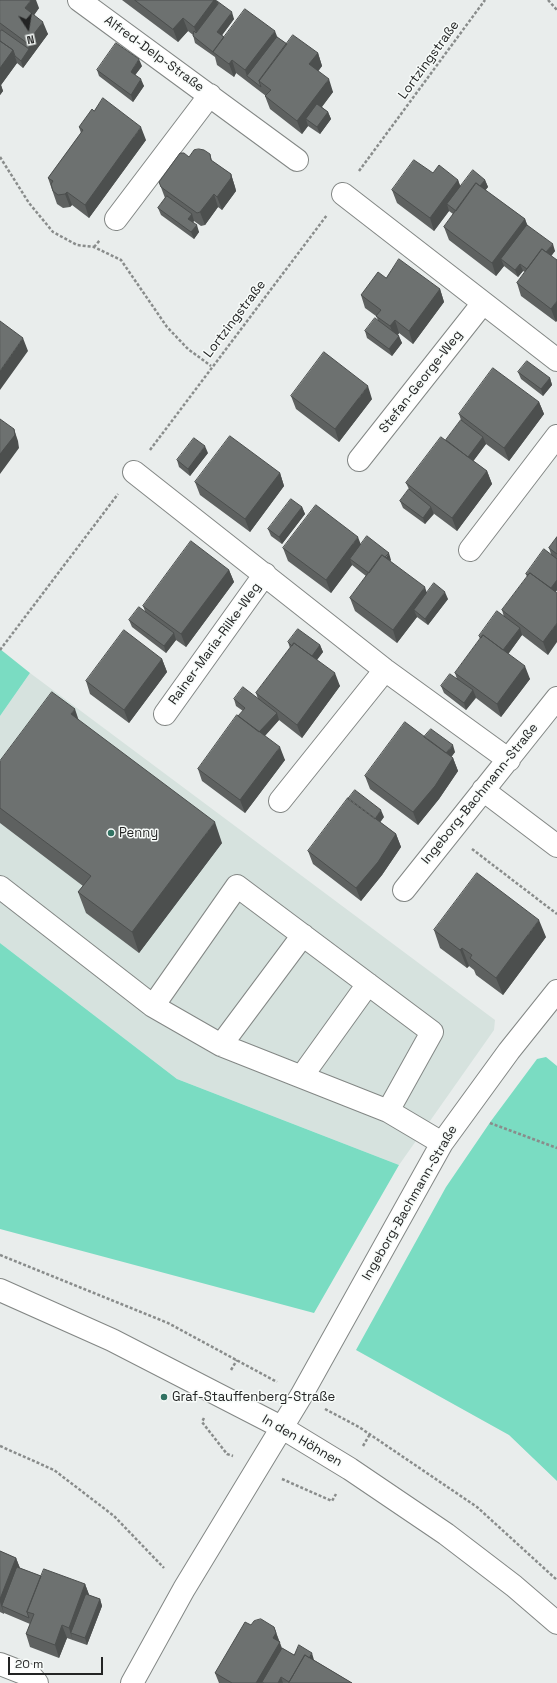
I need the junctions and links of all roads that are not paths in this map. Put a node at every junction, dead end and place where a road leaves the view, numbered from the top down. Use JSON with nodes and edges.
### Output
{"nodes":[{"id":1,"x":79,"y":0,"type":"edge"},
{"id":2,"x":210,"y":95,"type":"junction"},
{"id":3,"x":297,"y":160,"type":"dead end"},
{"id":4,"x":343,"y":194,"type":"road end"},
{"id":5,"x":116,"y":219,"type":"dead end"},
{"id":6,"x":483,"y":303,"type":"junction"},
{"id":7,"x":557,"y":360,"type":"edge"},
{"id":8,"x":557,"y":436,"type":"edge"},
{"id":9,"x":359,"y":460,"type":"dead end"},
{"id":10,"x":134,"y":472,"type":"road end"},
{"id":11,"x":470,"y":550,"type":"dead end"},
{"id":12,"x":265,"y":574,"type":"junction"},
{"id":13,"x":385,"y":670,"type":"junction"},
{"id":14,"x":557,"y":698,"type":"edge"},
{"id":15,"x":165,"y":714,"type":"dead end"},
{"id":16,"x":509,"y":760,"type":"junction"},
{"id":17,"x":482,"y":790,"type":"junction"},
{"id":18,"x":280,"y":801,"type":"dead end"},
{"id":19,"x":557,"y":846,"type":"edge"},
{"id":20,"x":0,"y":886,"type":"edge"},
{"id":21,"x":404,"y":890,"type":"dead end"},
{"id":22,"x":302,"y":935,"type":"junction"},
{"id":23,"x":368,"y":984,"type":"junction"},
{"id":24,"x":557,"y":991,"type":"edge"},
{"id":25,"x":153,"y":1006,"type":"junction"},
{"id":26,"x":221,"y":1045,"type":"junction"},
{"id":27,"x":302,"y":1076,"type":"junction"},
{"id":28,"x":388,"y":1111,"type":"junction"},
{"id":29,"x":442,"y":1143,"type":"junction"},
{"id":30,"x":0,"y":1290,"type":"edge"},
{"id":31,"x":281,"y":1427,"type":"junction"},
{"id":32,"x":557,"y":1623,"type":"edge"},
{"id":33,"x":0,"y":1664,"type":"edge"},
{"id":34,"x":139,"y":1681,"type":"edge"},
{"id":35,"x":37,"y":1683,"type":"edge"}],
"edges":[{"from":1,"to":2,"type":"street","name":"Alfred-Delp-Straße"},
{"from":2,"to":3,"type":"street","name":"Alfred-Delp-Straße"},
{"from":2,"to":5,"type":"street","name":"Alfred-Delp-Straße"},
{"from":4,"to":6,"type":"street"},
{"from":6,"to":7,"type":"street"},
{"from":6,"to":9,"type":"street","name":"Stefan-George-Weg"},
{"from":8,"to":11,"type":"street"},
{"from":10,"to":12,"type":"street","name":"Rainer-Maria-Rilke-Weg"},
{"from":12,"to":13,"type":"street","name":"Rainer-Maria-Rilke-Weg"},
{"from":12,"to":15,"type":"street","name":"Rainer-Maria-Rilke-Weg"},
{"from":13,"to":16,"type":"street","name":"Rainer-Maria-Rilke-Weg"},
{"from":13,"to":18,"type":"street"},
{"from":14,"to":16,"type":"street","name":"Ingeborg-Bachmann-Straße"},
{"from":16,"to":17,"type":"street","name":"Ingeborg-Bachmann-Straße"},
{"from":17,"to":19,"type":"street"},
{"from":17,"to":21,"type":"street","name":"Ingeborg-Bachmann-Straße"},
{"from":20,"to":25,"type":"street"},
{"from":22,"to":23,"type":"street"},
{"from":22,"to":25,"type":"street"},
{"from":22,"to":26,"type":"street"},
{"from":23,"to":27,"type":"street"},
{"from":23,"to":28,"type":"street"},
{"from":24,"to":29,"type":"street","name":"Ingeborg-Bachmann-Straße"},
{"from":25,"to":26,"type":"street"},
{"from":26,"to":27,"type":"street"},
{"from":27,"to":28,"type":"street"},
{"from":28,"to":29,"type":"street"},
{"from":29,"to":31,"type":"street","name":"Ingeborg-Bachmann-Straße"},
{"from":30,"to":31,"type":"street","name":"In den Höhnen"},
{"from":31,"to":32,"type":"street","name":"In den Höhnen"},
{"from":31,"to":34,"type":"street"},
{"from":33,"to":35,"type":"street"}]}
